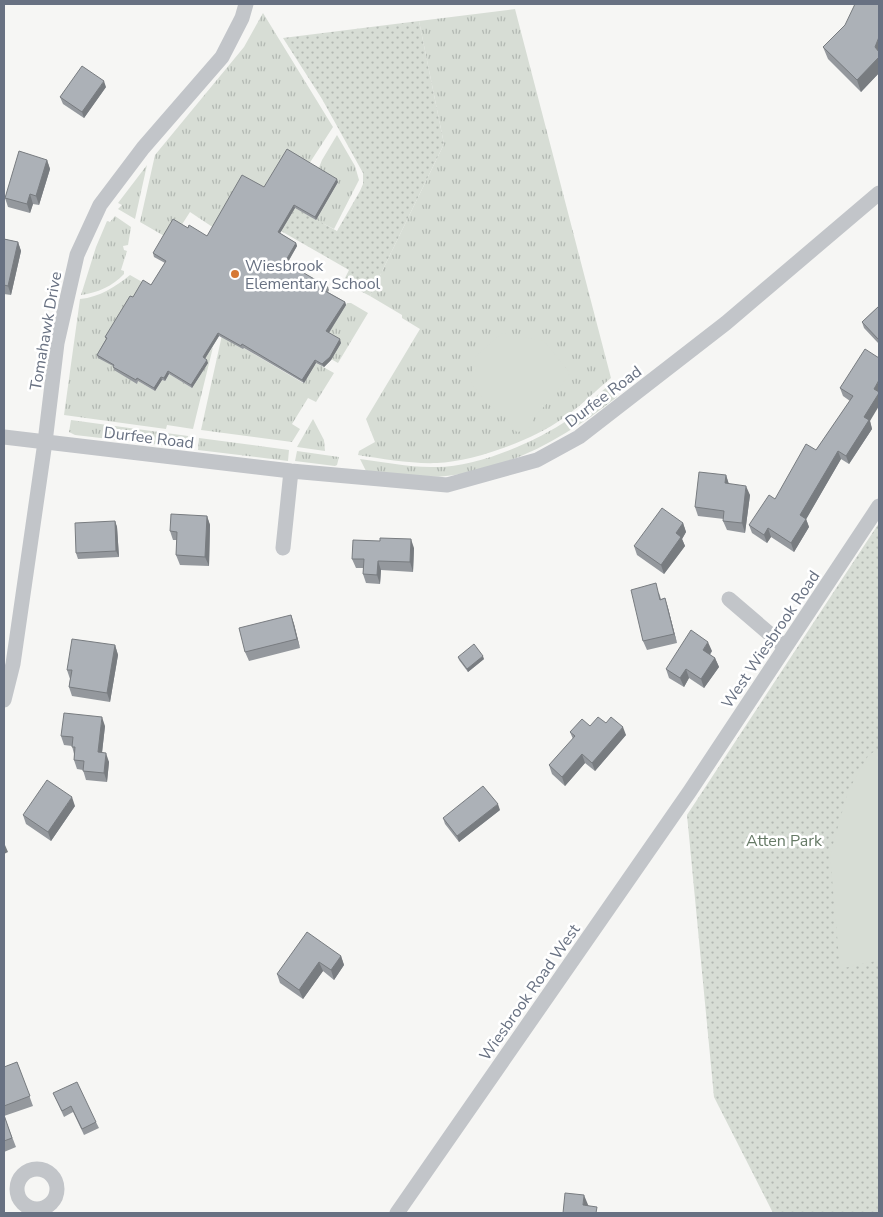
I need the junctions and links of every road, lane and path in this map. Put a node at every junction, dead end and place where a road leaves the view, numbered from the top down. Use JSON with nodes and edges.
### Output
{"nodes":[{"id":1,"x":244,"y":11,"type":"edge"},
{"id":2,"x":879,"y":193,"type":"edge"},
{"id":3,"x":4,"y":437,"type":"edge"},
{"id":4,"x":45,"y":442,"type":"junction"},
{"id":5,"x":291,"y":471,"type":"junction"},
{"id":6,"x":879,"y":506,"type":"edge"},
{"id":7,"x":282,"y":548,"type":"dead end"},
{"id":8,"x":729,"y":599,"type":"dead end"},
{"id":9,"x":785,"y":647,"type":"junction"},
{"id":10,"x":4,"y":700,"type":"edge"},
{"id":11,"x":690,"y":791,"type":"joint"},
{"id":12,"x":397,"y":1213,"type":"edge"}],
"edges":[{"from":1,"to":4,"type":"street","name":"Tomahawk Drive"},
{"from":2,"to":5,"type":"street","name":"Durfee Road"},
{"from":3,"to":4,"type":"street","name":"Durfee Road"},
{"from":4,"to":5,"type":"street","name":"Durfee Road"},
{"from":4,"to":10,"type":"street","name":"Tomahawk Drive"},
{"from":5,"to":7,"type":"street"},
{"from":6,"to":9,"type":"street","name":"West Wiesbrook Road"},
{"from":8,"to":9,"type":"street"},
{"from":9,"to":11,"type":"street","name":"West Wiesbrook Road"},
{"from":11,"to":12,"type":"street","name":"Wiesbrook Road West"}]}
